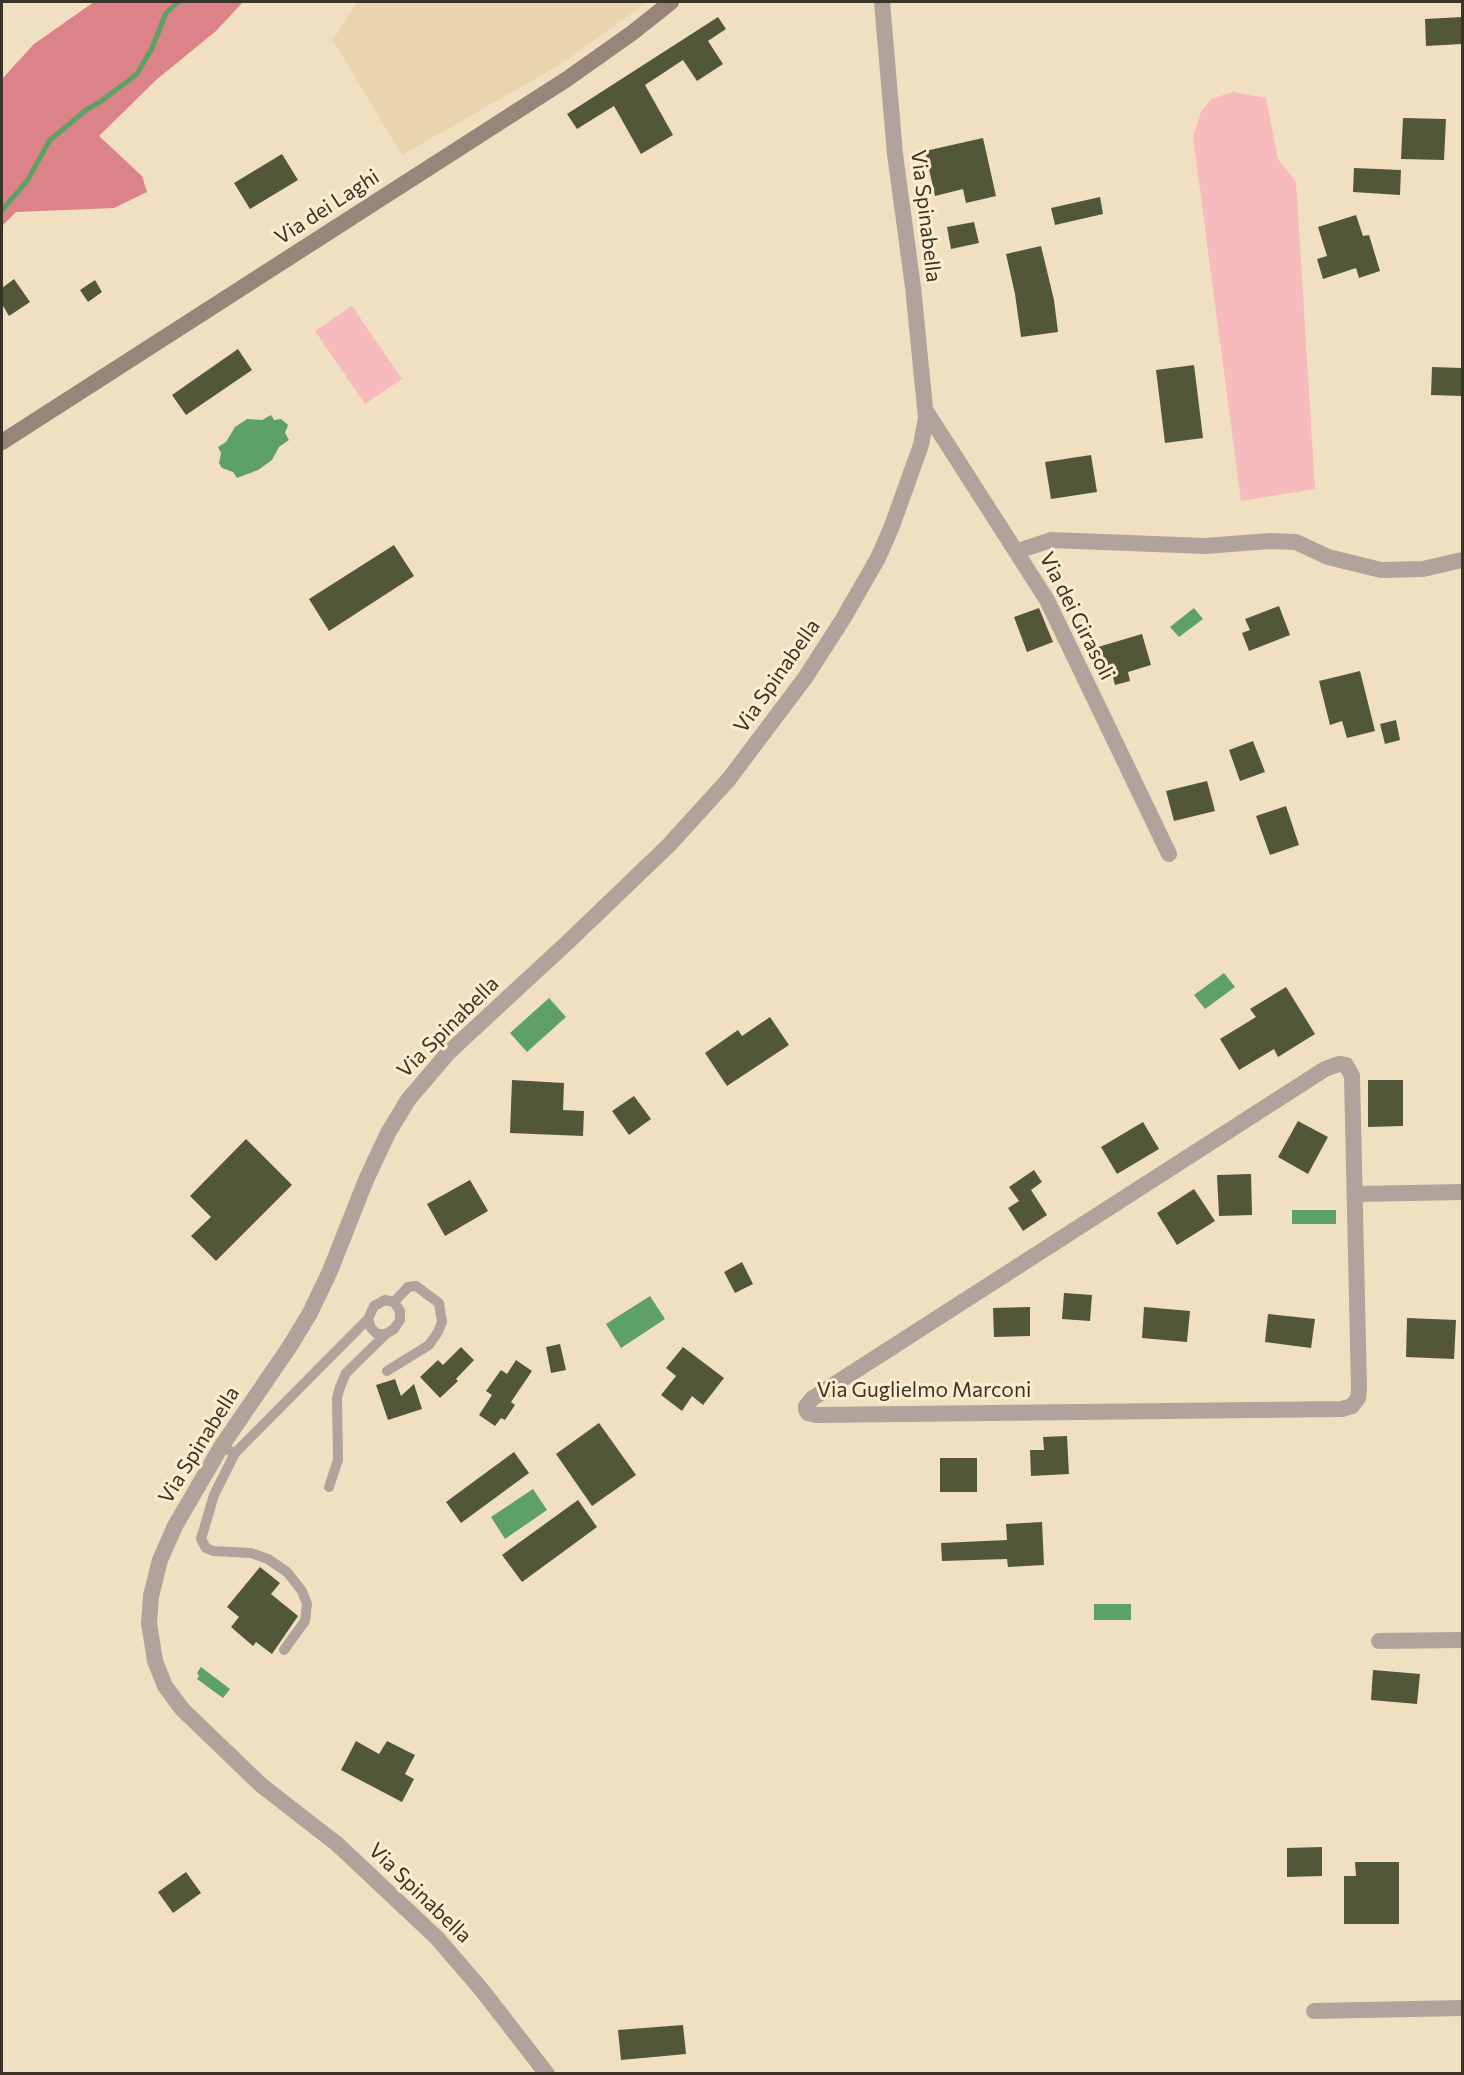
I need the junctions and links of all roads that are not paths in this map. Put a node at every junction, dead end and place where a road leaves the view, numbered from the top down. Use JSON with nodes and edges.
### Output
{"nodes":[{"id":1,"x":671,"y":2,"type":"edge"},
{"id":2,"x":882,"y":2,"type":"edge"},
{"id":3,"x":926,"y":411,"type":"junction"},
{"id":4,"x":2,"y":442,"type":"edge"},
{"id":5,"x":1018,"y":551,"type":"junction"},
{"id":6,"x":1462,"y":560,"type":"edge"},
{"id":7,"x":1169,"y":854,"type":"dead end"},
{"id":8,"x":1462,"y":1192,"type":"edge"},
{"id":9,"x":1356,"y":1194,"type":"junction"},
{"id":10,"x":394,"y":1302,"type":"junction"},
{"id":11,"x":368,"y":1319,"type":"junction"},
{"id":12,"x":386,"y":1334,"type":"junction"},
{"id":13,"x":387,"y":1371,"type":"dead end"},
{"id":14,"x":228,"y":1450,"type":"junction"},
{"id":15,"x":329,"y":1487,"type":"dead end"},
{"id":16,"x":1462,"y":1640,"type":"edge"},
{"id":17,"x":1379,"y":1641,"type":"dead end"},
{"id":18,"x":284,"y":1650,"type":"dead end"},
{"id":19,"x":1462,"y":2008,"type":"edge"},
{"id":20,"x":1314,"y":2011,"type":"dead end"},
{"id":21,"x":547,"y":2073,"type":"edge"}],
"edges":[{"from":1,"to":4,"type":"main road","name":"Via dei Laghi"},
{"from":2,"to":3,"type":"street","name":"Via Spinabella"},
{"from":3,"to":5,"type":"street","name":"Via dei Girasoli"},
{"from":3,"to":14,"type":"street","name":"Via Spinabella"},
{"from":5,"to":6,"type":"street"},
{"from":5,"to":7,"type":"street","name":"Via dei Girasoli"},
{"from":8,"to":9,"type":"street"},
{"from":9,"to":9,"type":"street","name":"Via Guglielmo Marconi"},
{"from":10,"to":11,"type":"lane"},
{"from":10,"to":12,"type":"lane"},
{"from":10,"to":13,"type":"lane"},
{"from":11,"to":12,"type":"lane"},
{"from":11,"to":14,"type":"lane"},
{"from":12,"to":15,"type":"lane"},
{"from":14,"to":18,"type":"lane"},
{"from":14,"to":21,"type":"street","name":"Via Spinabella"},
{"from":16,"to":17,"type":"street"},
{"from":19,"to":20,"type":"street"}]}
